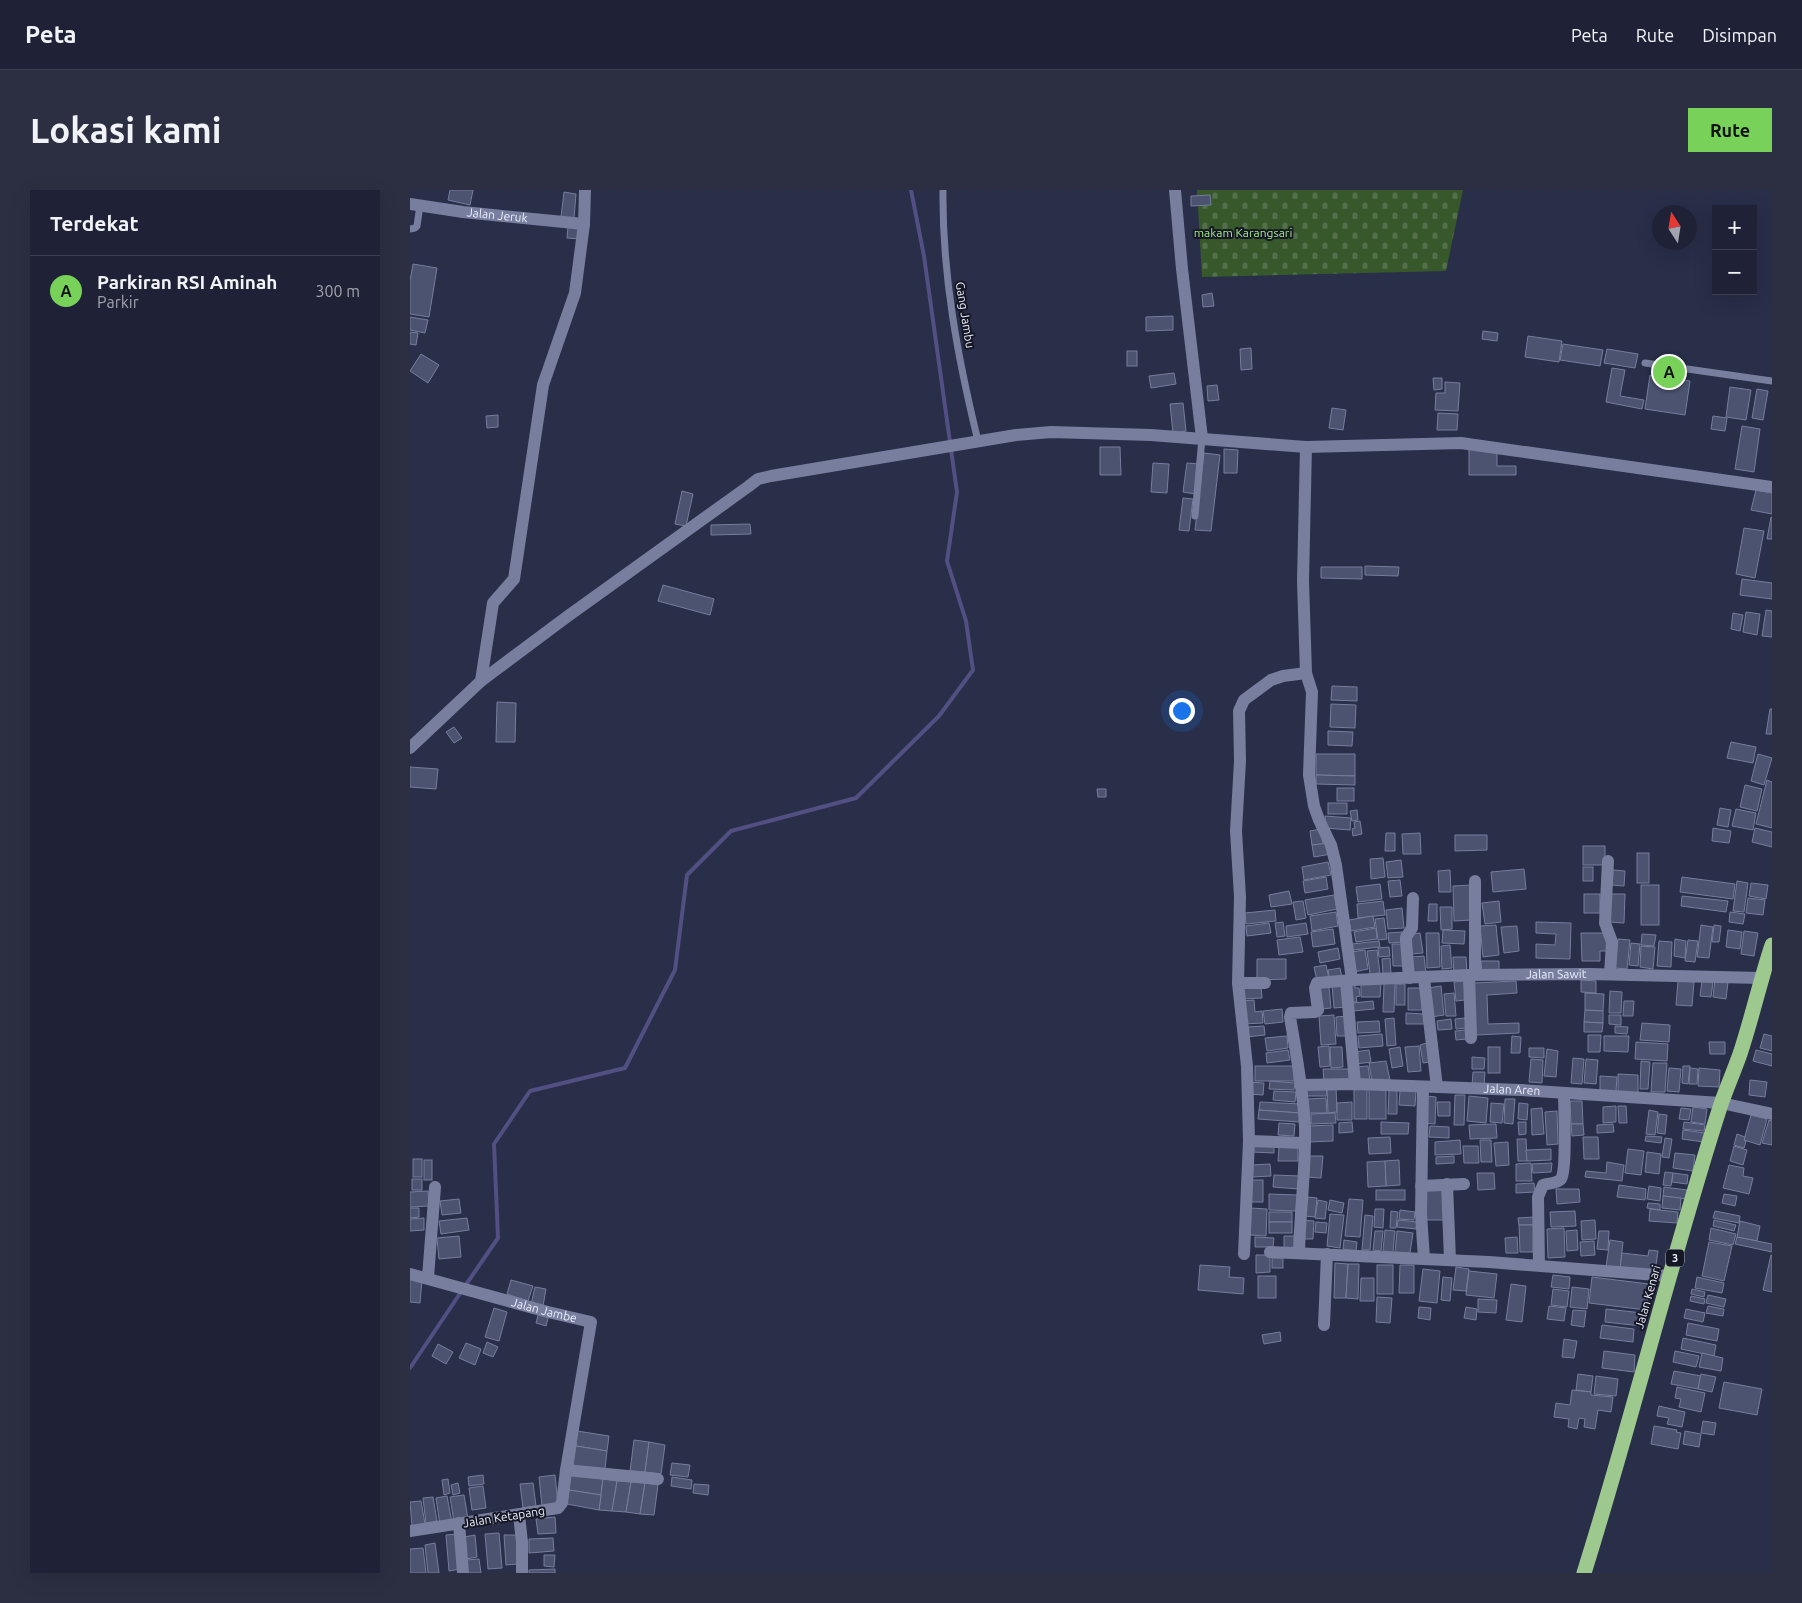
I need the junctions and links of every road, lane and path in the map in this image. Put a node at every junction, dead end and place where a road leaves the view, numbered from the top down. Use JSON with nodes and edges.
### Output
{"nodes":[{"id":1,"x":585,"y":190,"type":"edge"},
{"id":2,"x":943,"y":190,"type":"edge"},
{"id":3,"x":1175,"y":190,"type":"edge"},
{"id":4,"x":415,"y":205,"type":"edge"},
{"id":5,"x":584,"y":224,"type":"junction"},
{"id":6,"x":410,"y":228,"type":"edge"},
{"id":7,"x":1645,"y":363,"type":"dead end"},
{"id":8,"x":1772,"y":381,"type":"edge"},
{"id":9,"x":1202,"y":438,"type":"junction"},
{"id":10,"x":974,"y":442,"type":"junction"},
{"id":11,"x":1306,"y":447,"type":"junction"},
{"id":12,"x":1772,"y":487,"type":"edge"},
{"id":13,"x":1195,"y":516,"type":"dead end"},
{"id":14,"x":1306,"y":674,"type":"junction"},
{"id":15,"x":481,"y":681,"type":"junction"},
{"id":16,"x":410,"y":748,"type":"edge"},
{"id":17,"x":1608,"y":861,"type":"dead end"},
{"id":18,"x":1474,"y":881,"type":"dead end"},
{"id":19,"x":1413,"y":898,"type":"dead end"},
{"id":20,"x":1772,"y":945,"type":"edge"},
{"id":21,"x":1610,"y":974,"type":"junction"},
{"id":22,"x":1472,"y":975,"type":"junction"},
{"id":23,"x":1409,"y":978,"type":"junction"},
{"id":24,"x":1424,"y":978,"type":"junction"},
{"id":25,"x":1761,"y":978,"type":"junction"},
{"id":26,"x":1349,"y":980,"type":"junction"},
{"id":27,"x":1238,"y":983,"type":"junction"},
{"id":28,"x":1265,"y":983,"type":"dead end"},
{"id":29,"x":1471,"y":1038,"type":"dead end"},
{"id":30,"x":1355,"y":1084,"type":"junction"},
{"id":31,"x":1301,"y":1085,"type":"junction"},
{"id":32,"x":1423,"y":1087,"type":"junction"},
{"id":33,"x":1437,"y":1087,"type":"junction"},
{"id":34,"x":1564,"y":1093,"type":"junction"},
{"id":35,"x":1721,"y":1104,"type":"junction"},
{"id":36,"x":1772,"y":1114,"type":"edge"},
{"id":37,"x":1249,"y":1142,"type":"junction"},
{"id":38,"x":1304,"y":1143,"type":"junction"},
{"id":39,"x":1447,"y":1184,"type":"junction"},
{"id":40,"x":1464,"y":1184,"type":"dead end"},
{"id":41,"x":1422,"y":1186,"type":"junction"},
{"id":42,"x":435,"y":1187,"type":"dead end"},
{"id":43,"x":1270,"y":1252,"type":"dead end"},
{"id":44,"x":1299,"y":1253,"type":"junction"},
{"id":45,"x":1244,"y":1254,"type":"dead end"},
{"id":46,"x":1327,"y":1254,"type":"junction"},
{"id":47,"x":1424,"y":1259,"type":"junction"},
{"id":48,"x":1450,"y":1260,"type":"junction"},
{"id":49,"x":1538,"y":1265,"type":"junction"},
{"id":50,"x":410,"y":1274,"type":"edge"},
{"id":51,"x":1670,"y":1276,"type":"junction"},
{"id":52,"x":428,"y":1278,"type":"junction"},
{"id":53,"x":1324,"y":1325,"type":"dead end"},
{"id":54,"x":566,"y":1470,"type":"junction"},
{"id":55,"x":658,"y":1479,"type":"dead end"},
{"id":56,"x":519,"y":1515,"type":"junction"},
{"id":57,"x":459,"y":1523,"type":"junction"},
{"id":58,"x":410,"y":1531,"type":"edge"},
{"id":59,"x":463,"y":1573,"type":"edge"},
{"id":60,"x":522,"y":1573,"type":"edge"},
{"id":61,"x":1584,"y":1573,"type":"edge"}],
"edges":[{"from":1,"to":5,"type":"street"},
{"from":2,"to":10,"type":"lane","name":"Gang Jambu"},
{"from":3,"to":9,"type":"street"},
{"from":4,"to":5,"type":"street","name":"Jalan Jeruk"},
{"from":4,"to":6,"type":"lane"},
{"from":5,"to":15,"type":"street"},
{"from":7,"to":8,"type":"lane"},
{"from":9,"to":10,"type":"street"},
{"from":9,"to":11,"type":"street"},
{"from":9,"to":13,"type":"lane"},
{"from":10,"to":15,"type":"street"},
{"from":11,"to":12,"type":"street"},
{"from":11,"to":14,"type":"street"},
{"from":14,"to":26,"type":"street"},
{"from":14,"to":27,"type":"street"},
{"from":15,"to":16,"type":"street"},
{"from":17,"to":21,"type":"street"},
{"from":18,"to":22,"type":"street"},
{"from":19,"to":23,"type":"street"},
{"from":20,"to":25,"type":"highway","name":"Jalan Kenari","number":"3"},
{"from":21,"to":22,"type":"street","name":"Jalan Sawit"},
{"from":21,"to":25,"type":"street","name":"Jalan Sawit"},
{"from":22,"to":24,"type":"street","name":"Jalan Sawit"},
{"from":22,"to":29,"type":"street"},
{"from":23,"to":24,"type":"street","name":"Jalan Sawit"},
{"from":23,"to":26,"type":"street","name":"Jalan Sawit"},
{"from":24,"to":33,"type":"street"},
{"from":25,"to":35,"type":"highway","name":"Jalan Kenari","number":"3"},
{"from":26,"to":30,"type":"street"},
{"from":26,"to":31,"type":"street","name":"Jalan Sawit"},
{"from":27,"to":28,"type":"street"},
{"from":27,"to":37,"type":"street"},
{"from":30,"to":31,"type":"street","name":"Jalan Aren"},
{"from":30,"to":32,"type":"street","name":"Jalan Aren"},
{"from":31,"to":38,"type":"street"},
{"from":32,"to":33,"type":"street","name":"Jalan Aren"},
{"from":32,"to":41,"type":"street"},
{"from":33,"to":34,"type":"street","name":"Jalan Aren"},
{"from":34,"to":35,"type":"street","name":"Jalan Aren"},
{"from":34,"to":49,"type":"street"},
{"from":35,"to":36,"type":"street","name":"Jalan Aren"},
{"from":35,"to":51,"type":"highway","name":"Jalan Kenari","number":"3"},
{"from":37,"to":38,"type":"street"},
{"from":37,"to":45,"type":"street"},
{"from":38,"to":44,"type":"street"},
{"from":39,"to":40,"type":"street"},
{"from":39,"to":41,"type":"street"},
{"from":39,"to":48,"type":"street"},
{"from":41,"to":47,"type":"street"},
{"from":42,"to":52,"type":"street"},
{"from":43,"to":44,"type":"street"},
{"from":44,"to":46,"type":"street"},
{"from":46,"to":47,"type":"street"},
{"from":46,"to":53,"type":"street"},
{"from":47,"to":48,"type":"street"},
{"from":48,"to":49,"type":"street"},
{"from":49,"to":51,"type":"street"},
{"from":50,"to":52,"type":"street","name":"Jalan Jambe"},
{"from":51,"to":61,"type":"highway","name":"Jalan Kenari","number":"3"},
{"from":52,"to":54,"type":"street","name":"Jalan Jambe"},
{"from":54,"to":55,"type":"street"},
{"from":54,"to":56,"type":"street","name":"Jalan Ketapang"},
{"from":56,"to":57,"type":"street","name":"Jalan Ketapang"},
{"from":56,"to":60,"type":"street"},
{"from":57,"to":58,"type":"street","name":"Jalan Ketapang"},
{"from":57,"to":59,"type":"street"}]}
